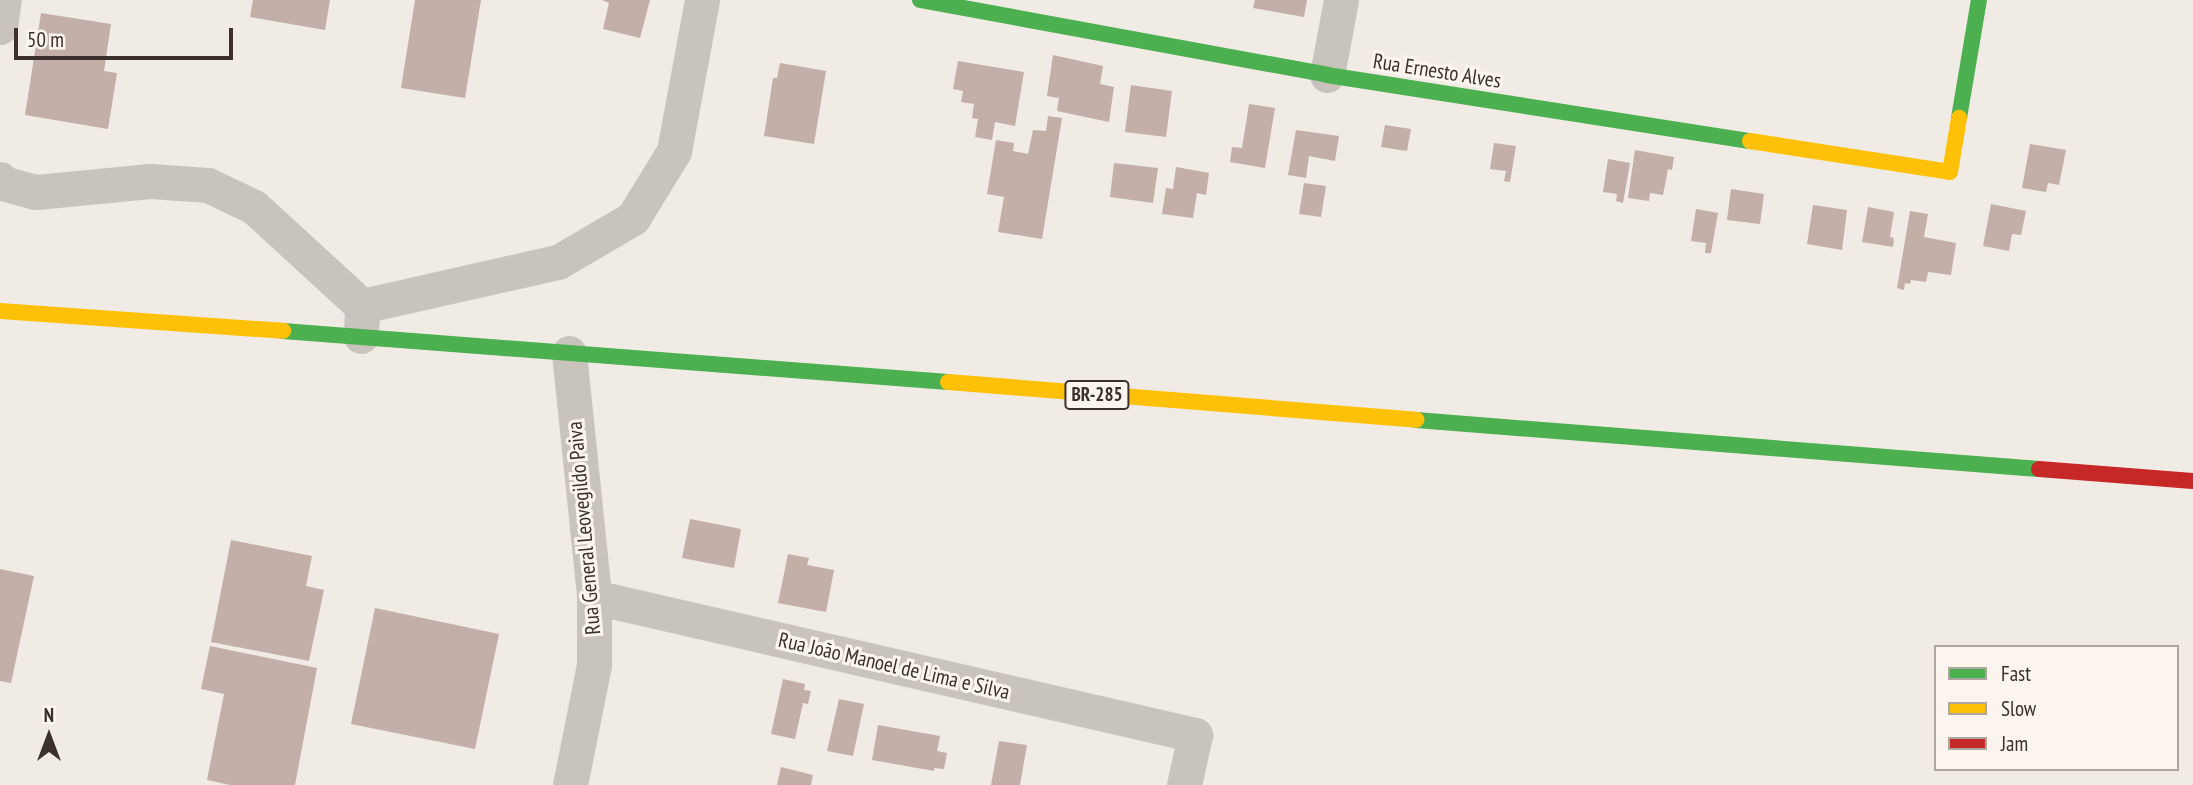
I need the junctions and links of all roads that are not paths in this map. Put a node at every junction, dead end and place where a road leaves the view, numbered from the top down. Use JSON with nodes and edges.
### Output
{"nodes":[{"id":1,"x":4,"y":0,"type":"edge"},
{"id":2,"x":702,"y":0,"type":"edge"},
{"id":3,"x":920,"y":0,"type":"edge"},
{"id":4,"x":1340,"y":0,"type":"edge"},
{"id":5,"x":1979,"y":0,"type":"edge"},
{"id":6,"x":0,"y":27,"type":"edge"},
{"id":7,"x":1327,"y":75,"type":"junction"},
{"id":8,"x":0,"y":179,"type":"edge"},
{"id":9,"x":0,"y":311,"type":"edge"},
{"id":10,"x":362,"y":321,"type":"junction"},
{"id":11,"x":569,"y":353,"type":"junction"},
{"id":12,"x":2193,"y":481,"type":"edge"},
{"id":13,"x":594,"y":597,"type":"junction"},
{"id":14,"x":570,"y":785,"type":"edge"},
{"id":15,"x":1184,"y":785,"type":"edge"}],
"edges":[{"from":1,"to":6,"type":"street"},
{"from":2,"to":10,"type":"street"},
{"from":3,"to":7,"type":"main road","name":"Rua Ernesto Alves"},
{"from":4,"to":7,"type":"street"},
{"from":5,"to":7,"type":"main road","name":"Rua Ernesto Alves"},
{"from":8,"to":10,"type":"street"},
{"from":9,"to":10,"type":"main road","number":"BR-285"},
{"from":10,"to":11,"type":"main road","number":"BR-285"},
{"from":11,"to":12,"type":"main road","number":"BR-285"},
{"from":11,"to":13,"type":"street","name":"Rua General Leovegildo Paiva"},
{"from":13,"to":14,"type":"street","name":"Rua General Leovegildo Paiva"},
{"from":13,"to":15,"type":"street","name":"Rua João Manoel de Lima e Silva"}]}
